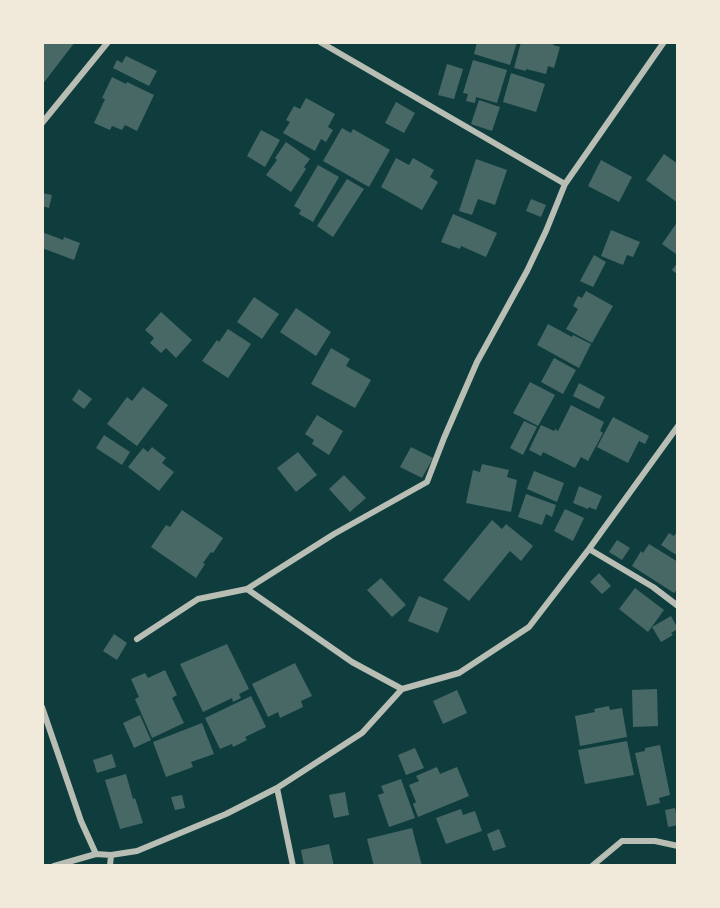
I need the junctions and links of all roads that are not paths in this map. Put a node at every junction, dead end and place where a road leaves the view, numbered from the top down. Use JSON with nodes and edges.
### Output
{"nodes":[{"id":1,"x":108,"y":42,"type":"edge"},
{"id":2,"x":320,"y":42,"type":"edge"},
{"id":3,"x":664,"y":42,"type":"edge"},
{"id":4,"x":42,"y":123,"type":"edge"},
{"id":5,"x":566,"y":184,"type":"junction"},
{"id":6,"x":678,"y":426,"type":"edge"},
{"id":7,"x":589,"y":549,"type":"junction"},
{"id":8,"x":247,"y":589,"type":"junction"},
{"id":9,"x":678,"y":606,"type":"edge"},
{"id":10,"x":138,"y":639,"type":"dead end"},
{"id":11,"x":402,"y":689,"type":"junction"},
{"id":12,"x":42,"y":707,"type":"edge"},
{"id":13,"x":277,"y":788,"type":"junction"},
{"id":14,"x":678,"y":846,"type":"edge"},
{"id":15,"x":96,"y":854,"type":"junction"},
{"id":16,"x":111,"y":855,"type":"junction"},
{"id":17,"x":54,"y":866,"type":"edge"},
{"id":18,"x":110,"y":866,"type":"edge"},
{"id":19,"x":293,"y":866,"type":"edge"},
{"id":20,"x":592,"y":866,"type":"edge"}],
"edges":[{"from":1,"to":4,"type":"street"},
{"from":2,"to":5,"type":"street"},
{"from":3,"to":5,"type":"street"},
{"from":5,"to":8,"type":"street"},
{"from":6,"to":7,"type":"street"},
{"from":7,"to":9,"type":"street"},
{"from":7,"to":11,"type":"street"},
{"from":8,"to":10,"type":"street"},
{"from":8,"to":11,"type":"street"},
{"from":11,"to":13,"type":"street"},
{"from":12,"to":15,"type":"street"},
{"from":13,"to":16,"type":"street"},
{"from":13,"to":19,"type":"street"},
{"from":14,"to":20,"type":"street"},
{"from":15,"to":16,"type":"street"},
{"from":15,"to":17,"type":"street"},
{"from":16,"to":18,"type":"street"}]}
